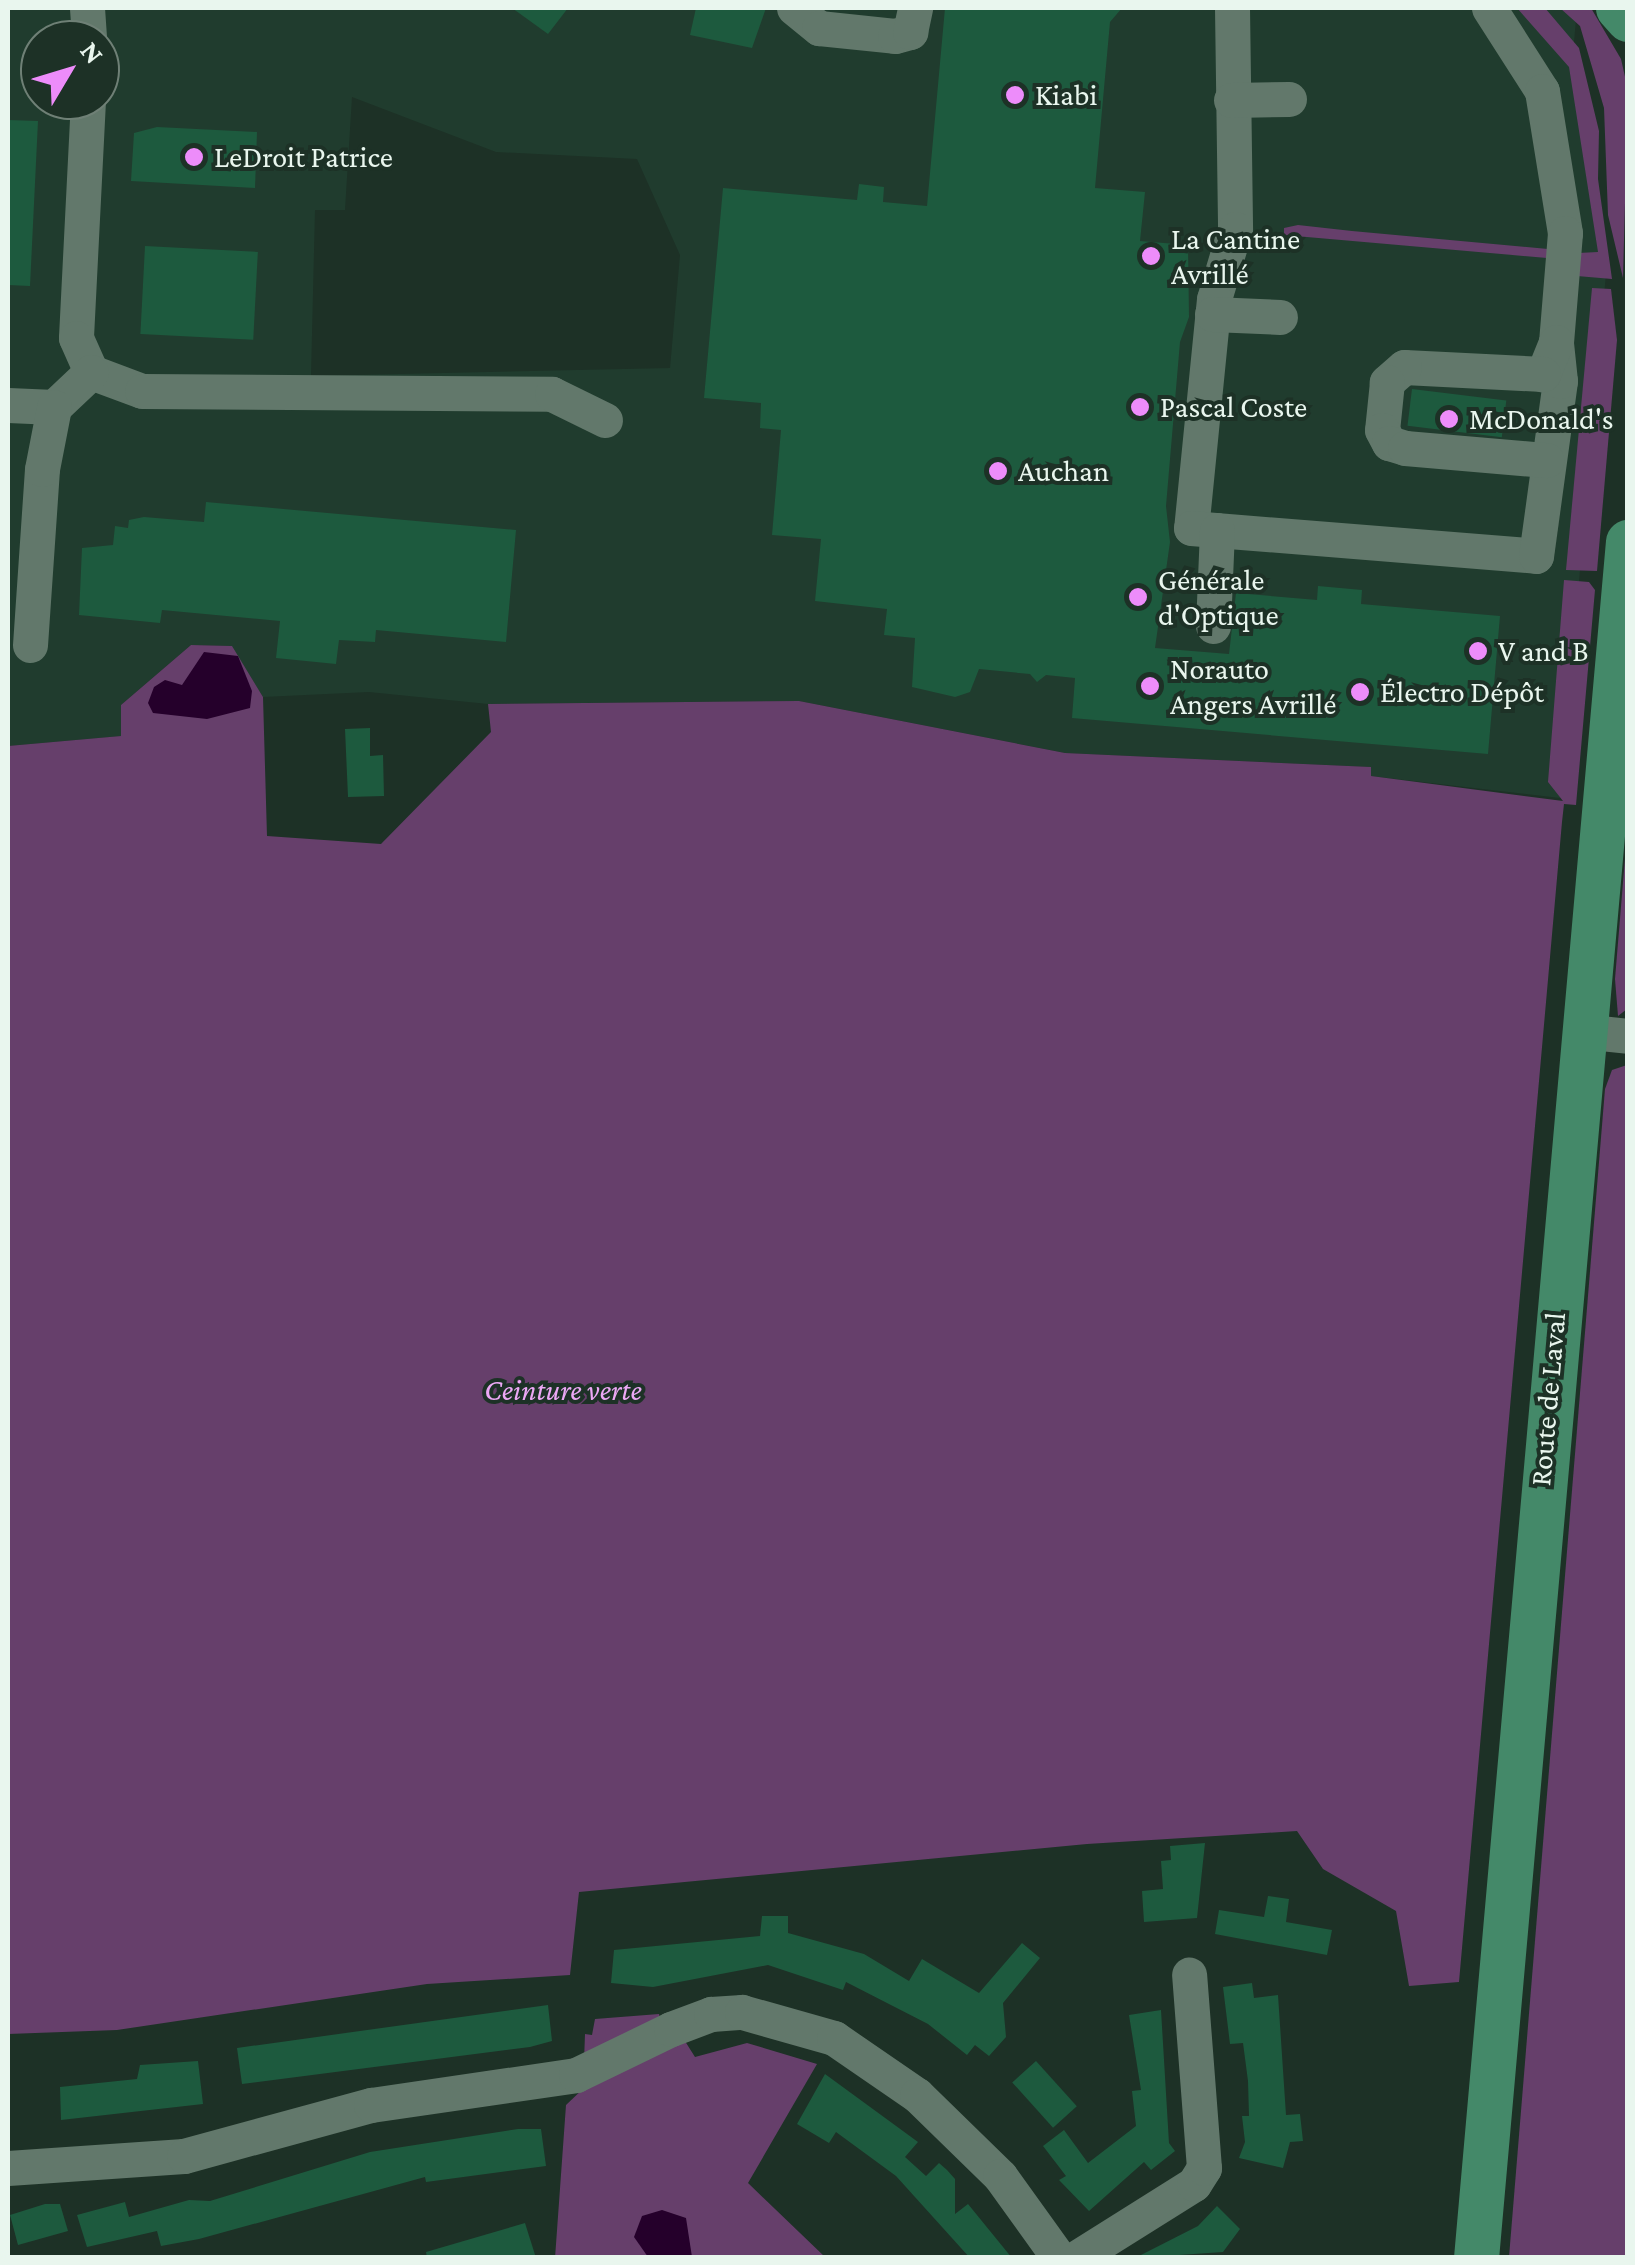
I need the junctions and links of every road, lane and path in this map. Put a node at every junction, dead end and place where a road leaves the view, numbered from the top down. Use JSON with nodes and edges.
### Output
{"nodes":[{"id":1,"x":794,"y":8,"type":"edge"},
{"id":2,"x":915,"y":8,"type":"edge"},
{"id":3,"x":1207,"y":8,"type":"edge"},
{"id":4,"x":1232,"y":8,"type":"edge"},
{"id":5,"x":1489,"y":8,"type":"edge"},
{"id":6,"x":1618,"y":8,"type":"edge"},
{"id":7,"x":1628,"y":19,"type":"edge"},
{"id":8,"x":1228,"y":49,"type":"junction"},
{"id":9,"x":1289,"y":99,"type":"dead end"},
{"id":10,"x":1232,"y":100,"type":"junction"},
{"id":11,"x":87,"y":120,"type":"edge"},
{"id":12,"x":1212,"y":314,"type":"junction"},
{"id":13,"x":1280,"y":317,"type":"dead end"},
{"id":14,"x":1556,"y":342,"type":"junction"},
{"id":15,"x":91,"y":372,"type":"junction"},
{"id":16,"x":8,"y":405,"type":"edge"},
{"id":17,"x":54,"y":407,"type":"junction"},
{"id":18,"x":604,"y":420,"type":"dead end"},
{"id":19,"x":1546,"y":460,"type":"junction"},
{"id":20,"x":1217,"y":530,"type":"junction"},
{"id":21,"x":1628,"y":542,"type":"edge"},
{"id":22,"x":1213,"y":626,"type":"dead end"},
{"id":23,"x":30,"y":644,"type":"dead end"},
{"id":24,"x":1582,"y":1030,"type":"junction"},
{"id":25,"x":1628,"y":1036,"type":"edge"},
{"id":26,"x":1189,"y":1975,"type":"dead end"},
{"id":27,"x":8,"y":2168,"type":"edge"},
{"id":28,"x":1059,"y":2258,"type":"edge"},
{"id":29,"x":1076,"y":2258,"type":"edge"},
{"id":30,"x":1476,"y":2258,"type":"edge"}],
"edges":[{"from":1,"to":2,"type":"street"},
{"from":3,"to":8,"type":"street"},
{"from":4,"to":8,"type":"street"},
{"from":5,"to":14,"type":"street"},
{"from":6,"to":7,"type":"main road"},
{"from":8,"to":10,"type":"street"},
{"from":9,"to":10,"type":"street"},
{"from":10,"to":12,"type":"street"},
{"from":11,"to":15,"type":"street"},
{"from":12,"to":13,"type":"street"},
{"from":12,"to":20,"type":"street"},
{"from":14,"to":19,"type":"street"},
{"from":14,"to":19,"type":"street"},
{"from":15,"to":17,"type":"street"},
{"from":15,"to":18,"type":"street"},
{"from":16,"to":17,"type":"street"},
{"from":17,"to":23,"type":"street"},
{"from":19,"to":20,"type":"street"},
{"from":20,"to":22,"type":"street"},
{"from":21,"to":24,"type":"main road","name":"Route de Laval"},
{"from":24,"to":25,"type":"street"},
{"from":24,"to":30,"type":"main road","name":"Route de Laval"},
{"from":26,"to":29,"type":"street"},
{"from":27,"to":28,"type":"street"}]}
